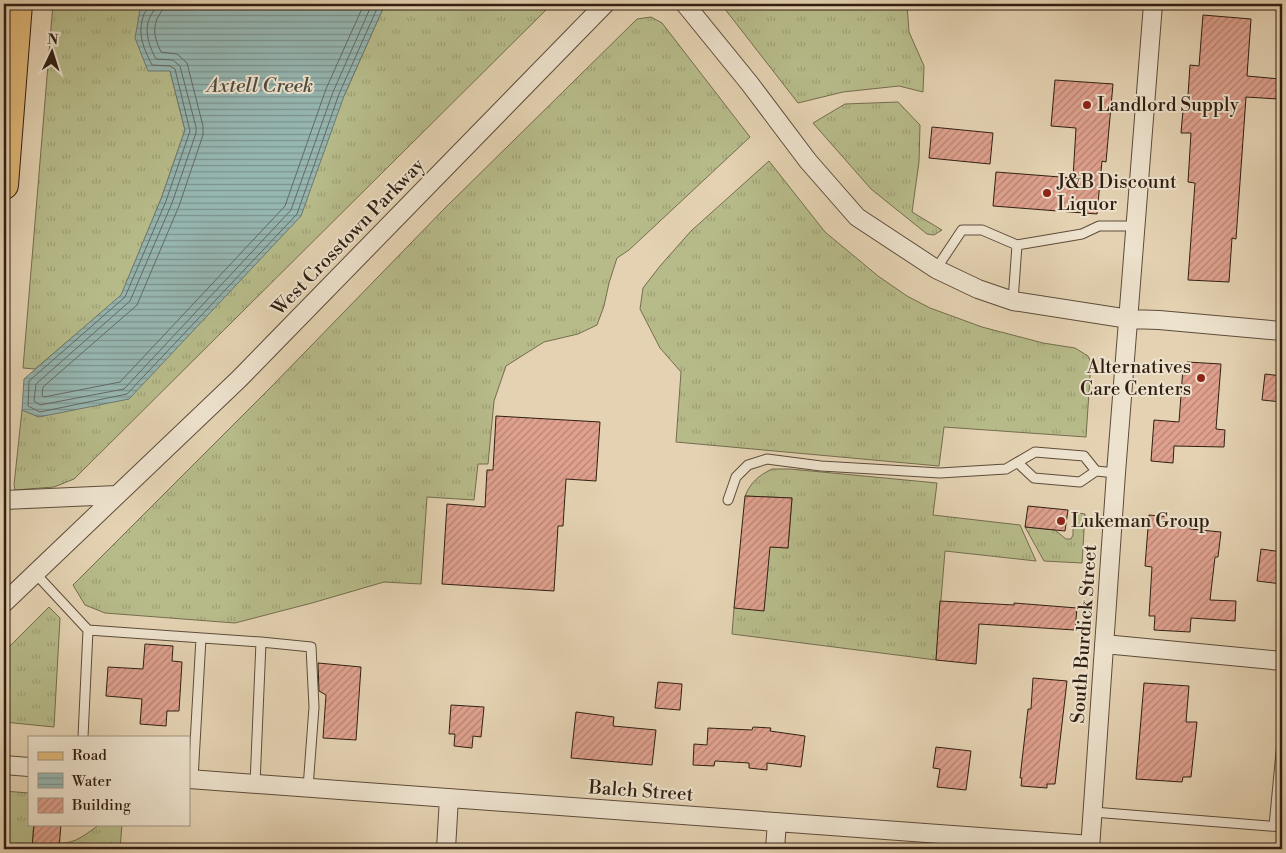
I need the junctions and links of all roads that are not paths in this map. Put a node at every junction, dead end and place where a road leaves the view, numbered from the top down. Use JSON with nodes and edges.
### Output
{"nodes":[{"id":1,"x":18,"y":4,"type":"edge"},
{"id":2,"x":605,"y":4,"type":"edge"},
{"id":3,"x":685,"y":4,"type":"edge"},
{"id":4,"x":1153,"y":4,"type":"edge"},
{"id":5,"x":6,"y":122,"type":"edge"},
{"id":6,"x":4,"y":185,"type":"edge"},
{"id":7,"x":1136,"y":226,"type":"junction"},
{"id":8,"x":1018,"y":245,"type":"junction"},
{"id":9,"x":936,"y":270,"type":"junction"},
{"id":10,"x":1013,"y":300,"type":"junction"},
{"id":11,"x":1128,"y":319,"type":"junction"},
{"id":12,"x":1282,"y":331,"type":"edge"},
{"id":13,"x":1018,"y":463,"type":"junction"},
{"id":14,"x":1096,"y":471,"type":"junction"},
{"id":15,"x":1116,"y":472,"type":"junction"},
{"id":16,"x":117,"y":495,"type":"junction"},
{"id":17,"x":4,"y":500,"type":"edge"},
{"id":18,"x":728,"y":500,"type":"dead end"},
{"id":19,"x":35,"y":573,"type":"junction"},
{"id":20,"x":4,"y":603,"type":"edge"},
{"id":21,"x":88,"y":630,"type":"junction"},
{"id":22,"x":201,"y":638,"type":"junction"},
{"id":23,"x":261,"y":642,"type":"junction"},
{"id":24,"x":1104,"y":644,"type":"junction"},
{"id":25,"x":1282,"y":661,"type":"edge"},
{"id":26,"x":83,"y":736,"type":"edge"},
{"id":27,"x":1282,"y":742,"type":"edge"},
{"id":28,"x":4,"y":765,"type":"edge"},
{"id":29,"x":28,"y":767,"type":"edge"},
{"id":30,"x":191,"y":779,"type":"edge"},
{"id":31,"x":255,"y":784,"type":"junction"},
{"id":32,"x":308,"y":788,"type":"junction"},
{"id":33,"x":449,"y":798,"type":"junction"},
{"id":34,"x":1093,"y":812,"type":"junction"},
{"id":35,"x":777,"y":822,"type":"junction"},
{"id":36,"x":1278,"y":826,"type":"edge"},
{"id":37,"x":1026,"y":845,"type":"edge"},
{"id":38,"x":1091,"y":847,"type":"edge"},
{"id":39,"x":446,"y":849,"type":"edge"},
{"id":40,"x":775,"y":849,"type":"edge"}],
"edges":[{"from":1,"to":5,"type":"main road"},
{"from":2,"to":16,"type":"street","name":"West Crosstown Parkway"},
{"from":3,"to":9,"type":"street"},
{"from":4,"to":7,"type":"street","name":"South Burdick Street"},
{"from":5,"to":6,"type":"main road"},
{"from":7,"to":8,"type":"lane"},
{"from":7,"to":11,"type":"street","name":"South Burdick Street"},
{"from":8,"to":9,"type":"lane"},
{"from":8,"to":10,"type":"lane"},
{"from":9,"to":10,"type":"street"},
{"from":10,"to":11,"type":"street"},
{"from":11,"to":12,"type":"street"},
{"from":11,"to":15,"type":"street","name":"South Burdick Street"},
{"from":13,"to":14,"type":"lane"},
{"from":13,"to":14,"type":"lane"},
{"from":13,"to":18,"type":"lane"},
{"from":14,"to":15,"type":"lane"},
{"from":15,"to":24,"type":"street","name":"South Burdick Street"},
{"from":16,"to":17,"type":"street"},
{"from":16,"to":19,"type":"street","name":"West Crosstown Parkway"},
{"from":19,"to":20,"type":"street","name":"West Crosstown Parkway"},
{"from":19,"to":21,"type":"lane"},
{"from":21,"to":22,"type":"lane"},
{"from":21,"to":26,"type":"lane"},
{"from":22,"to":23,"type":"lane"},
{"from":22,"to":30,"type":"lane"},
{"from":23,"to":31,"type":"lane"},
{"from":23,"to":32,"type":"lane"},
{"from":24,"to":25,"type":"street"},
{"from":24,"to":34,"type":"street","name":"South Burdick Street"},
{"from":27,"to":36,"type":"lane"},
{"from":28,"to":29,"type":"street"},
{"from":30,"to":31,"type":"street","name":"Balch Street"},
{"from":31,"to":32,"type":"street","name":"Balch Street"},
{"from":32,"to":33,"type":"street","name":"Balch Street"},
{"from":33,"to":35,"type":"street","name":"Balch Street"},
{"from":33,"to":39,"type":"street"},
{"from":34,"to":36,"type":"lane"},
{"from":34,"to":38,"type":"street","name":"South Burdick Street"},
{"from":35,"to":37,"type":"street","name":"Balch Street"},
{"from":35,"to":40,"type":"street"},
{"from":37,"to":38,"type":"street","name":"Balch Street"}]}
